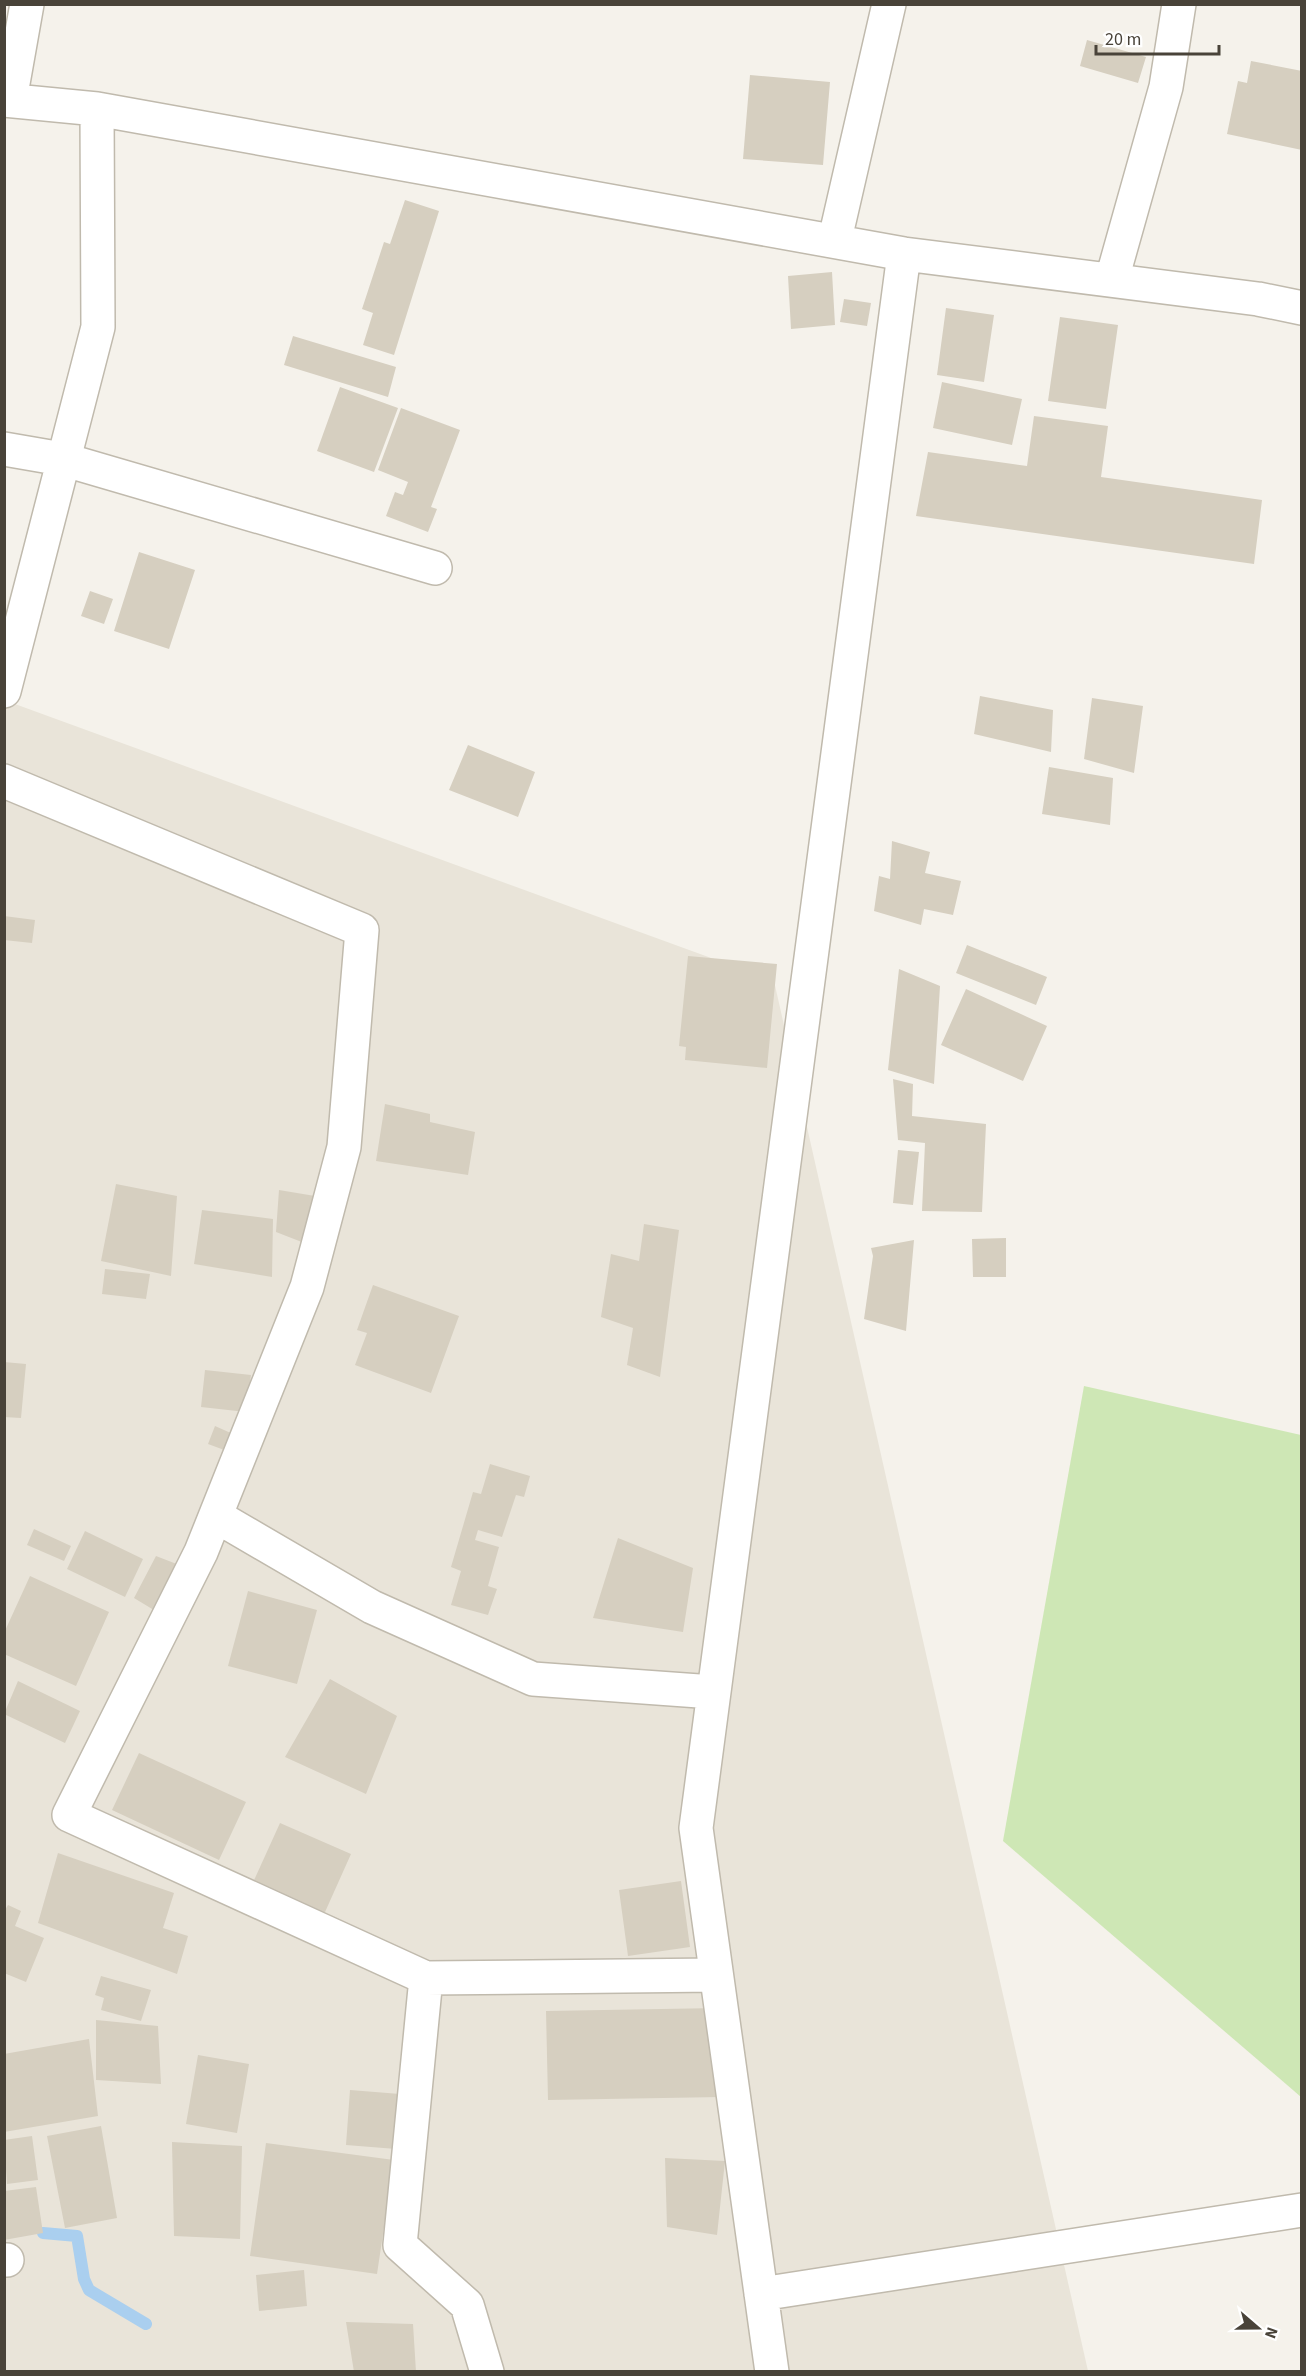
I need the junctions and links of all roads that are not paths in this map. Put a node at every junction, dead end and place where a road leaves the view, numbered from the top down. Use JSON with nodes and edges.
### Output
{"nodes":[{"id":1,"x":27,"y":4,"type":"edge"},
{"id":2,"x":889,"y":4,"type":"edge"},
{"id":3,"x":1179,"y":4,"type":"edge"},
{"id":4,"x":7,"y":100,"type":"edge"},
{"id":5,"x":98,"y":109,"type":"junction"},
{"id":6,"x":835,"y":239,"type":"junction"},
{"id":7,"x":904,"y":254,"type":"junction"},
{"id":8,"x":1112,"y":279,"type":"junction"},
{"id":9,"x":1302,"y":308,"type":"edge"},
{"id":10,"x":4,"y":449,"type":"edge"},
{"id":11,"x":62,"y":459,"type":"junction"},
{"id":12,"x":435,"y":568,"type":"dead end"},
{"id":13,"x":4,"y":691,"type":"edge"},
{"id":14,"x":4,"y":781,"type":"edge"},
{"id":15,"x":216,"y":1516,"type":"junction"},
{"id":16,"x":713,"y":1692,"type":"junction"},
{"id":17,"x":716,"y":1975,"type":"junction"},
{"id":18,"x":426,"y":1978,"type":"junction"},
{"id":19,"x":1302,"y":2210,"type":"edge"},
{"id":20,"x":761,"y":2294,"type":"junction"},
{"id":21,"x":487,"y":2372,"type":"edge"},
{"id":22,"x":772,"y":2372,"type":"edge"}],
"edges":[{"from":1,"to":4,"type":"street"},
{"from":2,"to":6,"type":"street"},
{"from":3,"to":8,"type":"street"},
{"from":4,"to":5,"type":"street"},
{"from":5,"to":6,"type":"street"},
{"from":5,"to":11,"type":"street"},
{"from":6,"to":7,"type":"street"},
{"from":7,"to":8,"type":"street"},
{"from":7,"to":16,"type":"street"},
{"from":8,"to":9,"type":"street"},
{"from":10,"to":11,"type":"street"},
{"from":11,"to":12,"type":"street"},
{"from":11,"to":13,"type":"street"},
{"from":14,"to":15,"type":"street"},
{"from":15,"to":16,"type":"street"},
{"from":15,"to":18,"type":"street"},
{"from":16,"to":17,"type":"street"},
{"from":17,"to":18,"type":"street"},
{"from":17,"to":20,"type":"street"},
{"from":18,"to":21,"type":"street"},
{"from":19,"to":20,"type":"street"},
{"from":20,"to":22,"type":"street"}]}
